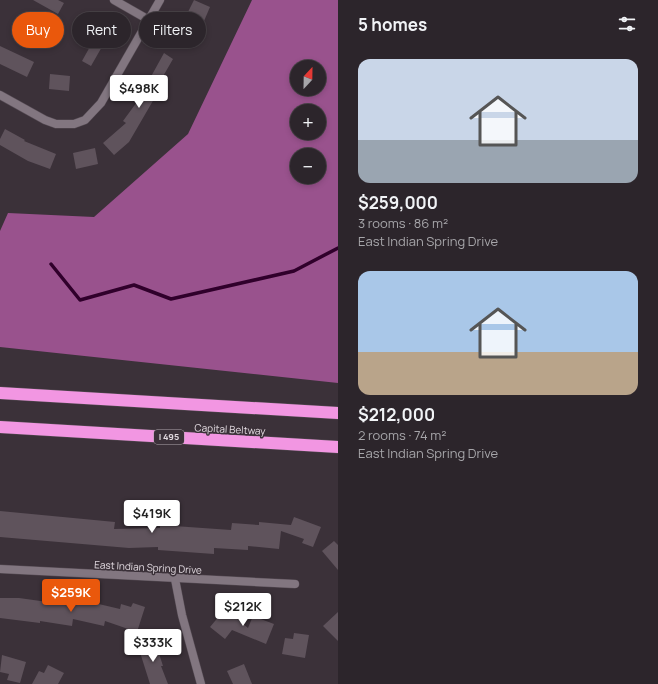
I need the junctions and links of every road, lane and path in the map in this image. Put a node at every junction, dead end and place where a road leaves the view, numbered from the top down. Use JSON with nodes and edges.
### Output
{"nodes":[{"id":1,"x":114,"y":0,"type":"edge"},
{"id":2,"x":160,"y":0,"type":"edge"},
{"id":3,"x":153,"y":12,"type":"edge"},
{"id":4,"x":139,"y":15,"type":"edge"},
{"id":5,"x":139,"y":36,"type":"edge"},
{"id":6,"x":0,"y":95,"type":"edge"},
{"id":7,"x":0,"y":393,"type":"edge"},
{"id":8,"x":338,"y":413,"type":"edge"},
{"id":9,"x":0,"y":427,"type":"edge"},
{"id":10,"x":338,"y":447,"type":"edge"},
{"id":11,"x":0,"y":569,"type":"edge"},
{"id":12,"x":175,"y":579,"type":"junction"},
{"id":13,"x":295,"y":584,"type":"dead end"},
{"id":14,"x":201,"y":684,"type":"edge"}],
"edges":[{"from":1,"to":4,"type":"street"},
{"from":2,"to":3,"type":"street"},
{"from":5,"to":6,"type":"street"},
{"from":7,"to":8,"type":"highway"},
{"from":9,"to":10,"type":"highway","name":"Capital Beltway","number":"I 495"},
{"from":11,"to":12,"type":"street","name":"East Indian Spring Drive"},
{"from":12,"to":13,"type":"street","name":"East Indian Spring Drive"},
{"from":12,"to":14,"type":"street"}]}
